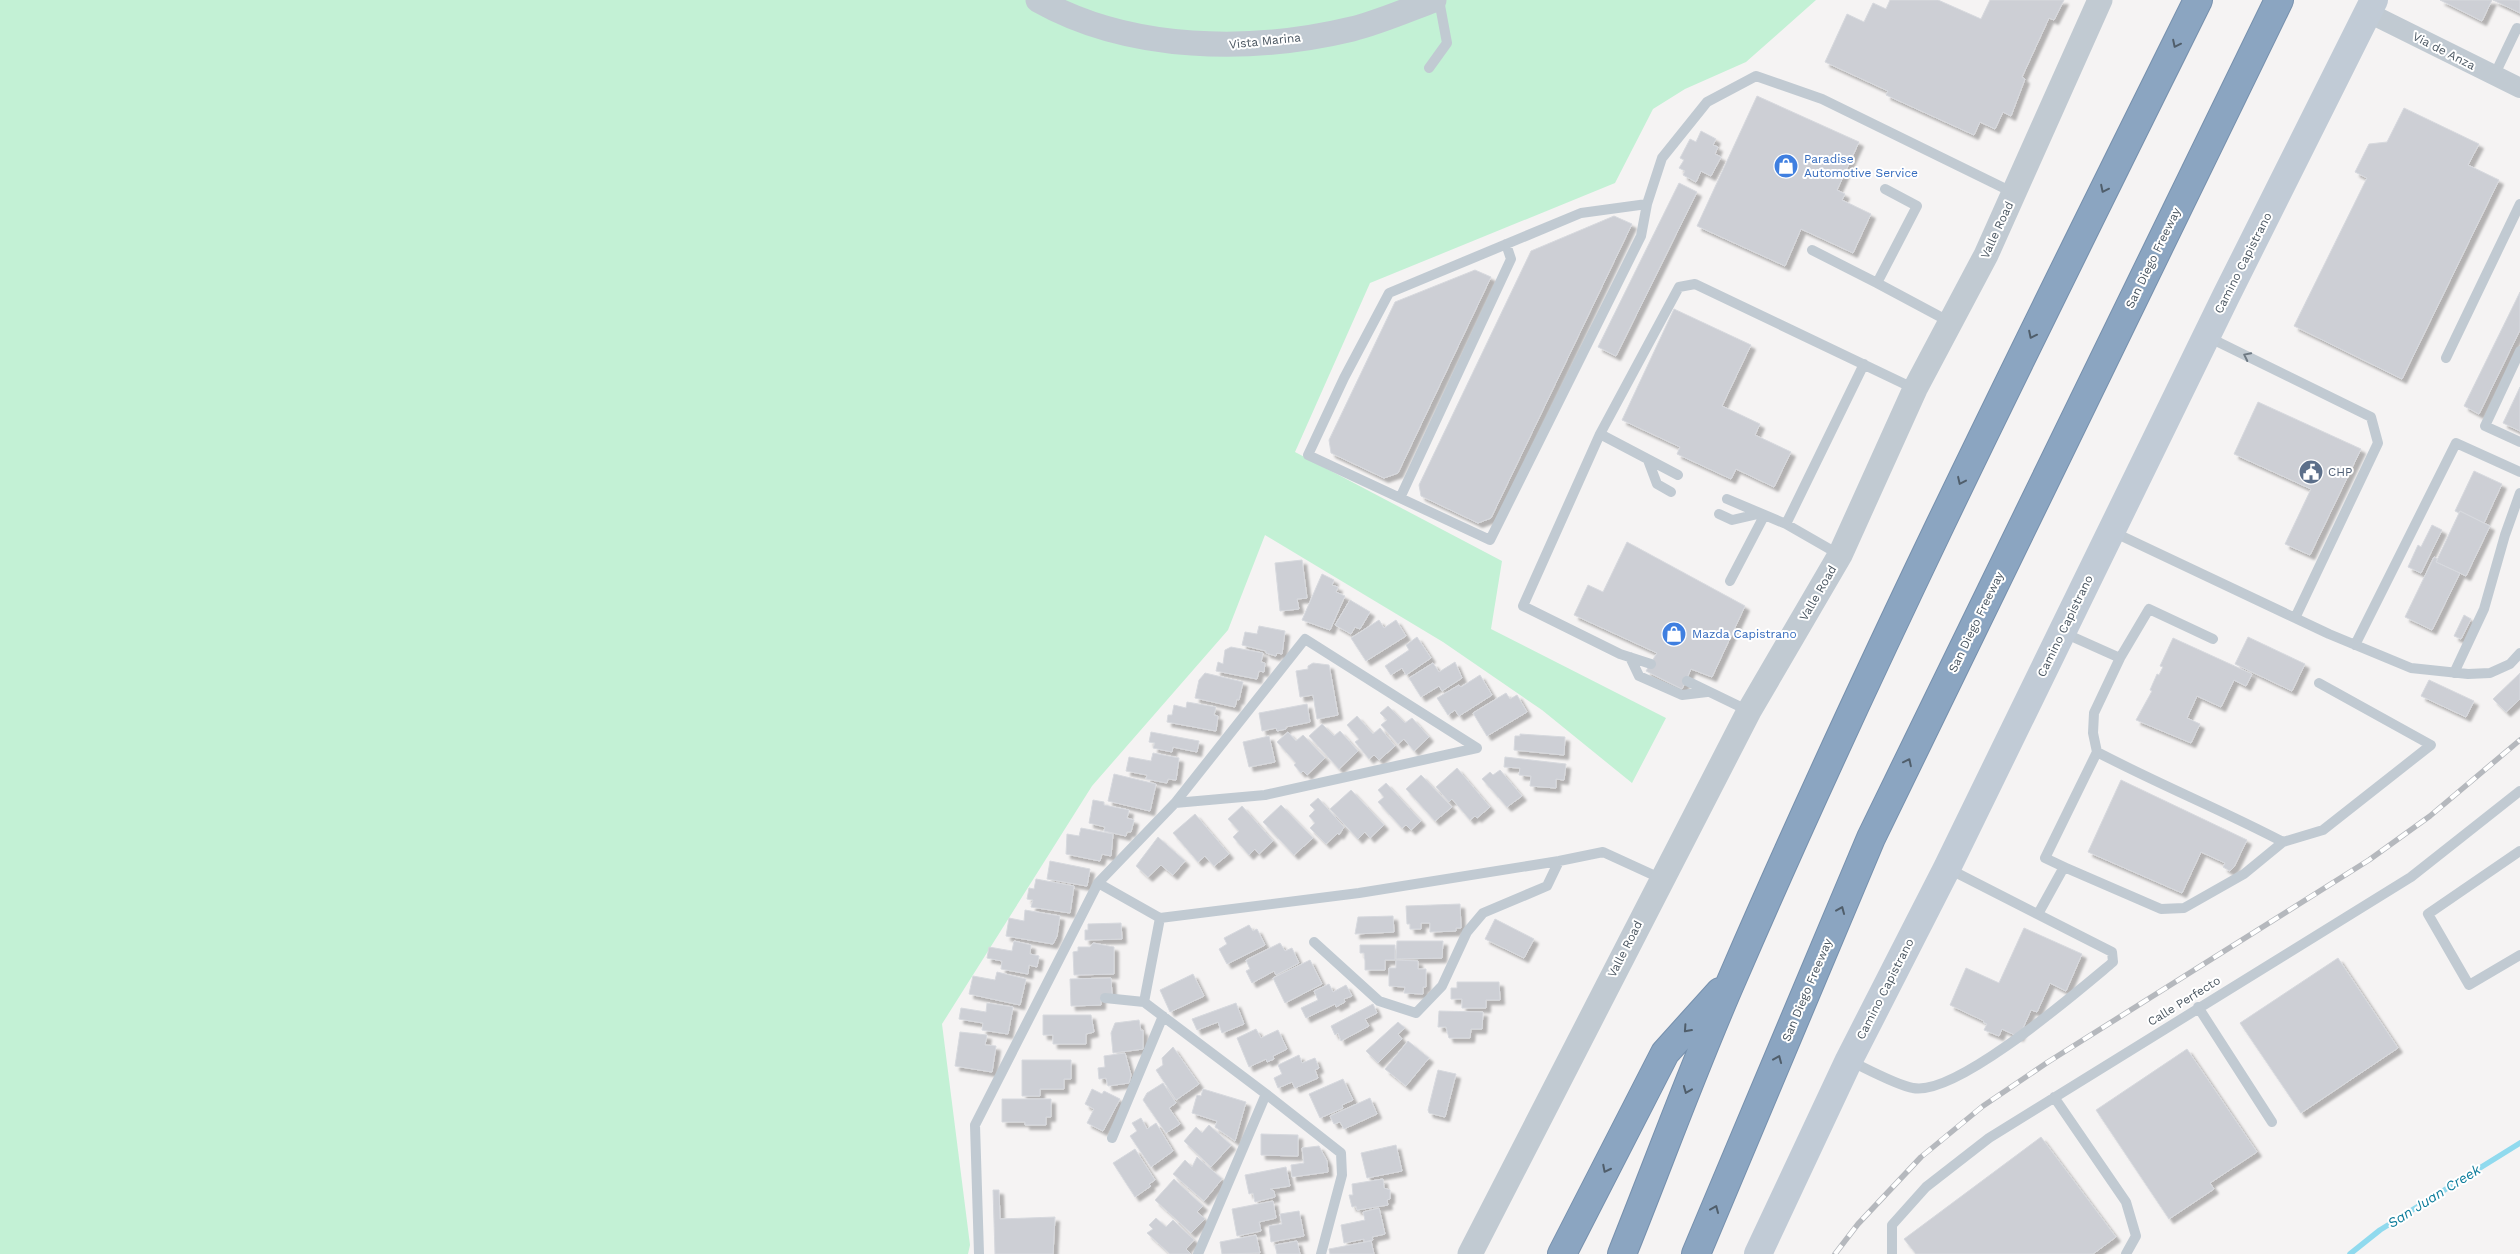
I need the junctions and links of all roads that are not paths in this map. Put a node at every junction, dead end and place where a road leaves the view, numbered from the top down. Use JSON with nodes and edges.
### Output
{"nodes":[{"id":1,"x":1038,"y":0,"type":"edge"},
{"id":2,"x":1434,"y":0,"type":"edge"},
{"id":3,"x":1439,"y":0,"type":"edge"},
{"id":4,"x":2100,"y":0,"type":"edge"},
{"id":5,"x":2198,"y":0,"type":"edge"},
{"id":6,"x":2279,"y":0,"type":"edge"},
{"id":7,"x":2372,"y":6,"type":"edge"},
{"id":8,"x":2520,"y":29,"type":"edge"},
{"id":9,"x":1429,"y":68,"type":"dead end"},
{"id":10,"x":2494,"y":76,"type":"junction"},
{"id":11,"x":2520,"y":88,"type":"edge"},
{"id":12,"x":1885,"y":189,"type":"dead end"},
{"id":13,"x":2014,"y":193,"type":"junction"},
{"id":14,"x":1647,"y":204,"type":"junction"},
{"id":15,"x":2520,"y":204,"type":"edge"},
{"id":16,"x":1506,"y":244,"type":"junction"},
{"id":17,"x":1812,"y":250,"type":"dead end"},
{"id":18,"x":1877,"y":283,"type":"junction"},
{"id":19,"x":1950,"y":322,"type":"junction"},
{"id":20,"x":2207,"y":336,"type":"junction"},
{"id":21,"x":2520,"y":353,"type":"edge"},
{"id":22,"x":2446,"y":358,"type":"dead end"},
{"id":23,"x":1864,"y":364,"type":"junction"},
{"id":24,"x":1915,"y":389,"type":"junction"},
{"id":25,"x":1600,"y":434,"type":"junction"},
{"id":26,"x":2520,"y":442,"type":"edge"},
{"id":27,"x":1648,"y":460,"type":"junction"},
{"id":28,"x":2520,"y":472,"type":"edge"},
{"id":29,"x":1678,"y":476,"type":"dead end"},
{"id":30,"x":1671,"y":492,"type":"dead end"},
{"id":31,"x":2520,"y":493,"type":"edge"},
{"id":32,"x":1400,"y":498,"type":"junction"},
{"id":33,"x":1728,"y":499,"type":"dead end"},
{"id":34,"x":1719,"y":514,"type":"dead end"},
{"id":35,"x":1761,"y":515,"type":"junction"},
{"id":36,"x":1786,"y":524,"type":"junction"},
{"id":37,"x":2110,"y":530,"type":"junction"},
{"id":38,"x":1840,"y":555,"type":"junction"},
{"id":39,"x":1730,"y":581,"type":"dead end"},
{"id":40,"x":2295,"y":618,"type":"junction"},
{"id":41,"x":2062,"y":632,"type":"junction"},
{"id":42,"x":2213,"y":639,"type":"dead end"},
{"id":43,"x":2355,"y":645,"type":"junction"},
{"id":44,"x":2520,"y":653,"type":"edge"},
{"id":45,"x":1630,"y":657,"type":"junction"},
{"id":46,"x":2120,"y":658,"type":"junction"},
{"id":47,"x":1651,"y":664,"type":"dead end"},
{"id":48,"x":2454,"y":673,"type":"junction"},
{"id":49,"x":1686,"y":681,"type":"dead end"},
{"id":50,"x":2319,"y":683,"type":"dead end"},
{"id":51,"x":1707,"y":692,"type":"junction"},
{"id":52,"x":1748,"y":711,"type":"junction"},
{"id":53,"x":2097,"y":752,"type":"junction"},
{"id":54,"x":2520,"y":791,"type":"edge"},
{"id":55,"x":1175,"y":803,"type":"junction"},
{"id":56,"x":2283,"y":842,"type":"junction"},
{"id":57,"x":2520,"y":851,"type":"edge"},
{"id":58,"x":1559,"y":861,"type":"junction"},
{"id":59,"x":2064,"y":867,"type":"junction"},
{"id":60,"x":1947,"y":868,"type":"junction"},
{"id":61,"x":1662,"y":879,"type":"junction"},
{"id":62,"x":1098,"y":883,"type":"junction"},
{"id":63,"x":2038,"y":914,"type":"junction"},
{"id":64,"x":1160,"y":918,"type":"junction"},
{"id":65,"x":1314,"y":942,"type":"dead end"},
{"id":66,"x":2520,"y":955,"type":"edge"},
{"id":67,"x":1731,"y":980,"type":"junction"},
{"id":68,"x":1105,"y":998,"type":"dead end"},
{"id":69,"x":1144,"y":1002,"type":"junction"},
{"id":70,"x":2198,"y":1007,"type":"junction"},
{"id":71,"x":1163,"y":1016,"type":"junction"},
{"id":72,"x":1849,"y":1060,"type":"junction"},
{"id":73,"x":1266,"y":1094,"type":"junction"},
{"id":74,"x":2054,"y":1097,"type":"junction"},
{"id":75,"x":2272,"y":1122,"type":"dead end"},
{"id":76,"x":1112,"y":1138,"type":"dead end"},
{"id":77,"x":979,"y":1254,"type":"edge"},
{"id":78,"x":1198,"y":1254,"type":"edge"},
{"id":79,"x":1321,"y":1254,"type":"edge"},
{"id":80,"x":1470,"y":1254,"type":"edge"},
{"id":81,"x":1562,"y":1254,"type":"edge"},
{"id":82,"x":1622,"y":1254,"type":"edge"},
{"id":83,"x":1696,"y":1254,"type":"edge"},
{"id":84,"x":1758,"y":1254,"type":"edge"},
{"id":85,"x":1892,"y":1254,"type":"edge"},
{"id":86,"x":2126,"y":1254,"type":"edge"}],
"edges":[{"from":1,"to":2,"type":"street","name":"Vista Marina"},
{"from":3,"to":9,"type":"lane"},
{"from":4,"to":13,"type":"street","name":"Valle Road"},
{"from":5,"to":67,"type":"highway","one_way":true},
{"from":83,"to":6,"type":"highway","name":"San Diego Freeway","one_way":true},
{"from":7,"to":10,"type":"street","name":"Via de Anza"},
{"from":7,"to":20,"type":"main road","name":"Camino Capistrano"},
{"from":8,"to":10,"type":"lane"},
{"from":10,"to":11,"type":"street","name":"Via de Anza"},
{"from":12,"to":18,"type":"lane"},
{"from":13,"to":14,"type":"lane"},
{"from":13,"to":19,"type":"street","name":"Valle Road"},
{"from":14,"to":16,"type":"lane"},
{"from":14,"to":32,"type":"lane"},
{"from":15,"to":22,"type":"lane"},
{"from":16,"to":32,"type":"lane"},
{"from":16,"to":32,"type":"lane"},
{"from":17,"to":18,"type":"lane"},
{"from":18,"to":19,"type":"lane"},
{"from":19,"to":24,"type":"street","name":"Valle Road"},
{"from":20,"to":37,"type":"main road","name":"Camino Capistrano"},
{"from":40,"to":20,"type":"lane","one_way":true},
{"from":21,"to":26,"type":"lane"},
{"from":23,"to":24,"type":"lane"},
{"from":23,"to":25,"type":"lane"},
{"from":23,"to":36,"type":"lane"},
{"from":24,"to":38,"type":"street","name":"Valle Road"},
{"from":25,"to":27,"type":"lane"},
{"from":25,"to":45,"type":"lane"},
{"from":27,"to":29,"type":"lane"},
{"from":27,"to":30,"type":"lane"},
{"from":28,"to":43,"type":"lane"},
{"from":31,"to":48,"type":"lane"},
{"from":33,"to":35,"type":"lane"},
{"from":34,"to":35,"type":"lane"},
{"from":35,"to":36,"type":"lane"},
{"from":35,"to":39,"type":"lane"},
{"from":36,"to":38,"type":"lane"},
{"from":37,"to":40,"type":"lane"},
{"from":37,"to":41,"type":"main road","name":"Camino Capistrano"},
{"from":38,"to":52,"type":"street","name":"Valle Road"},
{"from":40,"to":43,"type":"lane"},
{"from":41,"to":46,"type":"lane"},
{"from":41,"to":60,"type":"main road","name":"Camino Capistrano"},
{"from":42,"to":46,"type":"lane"},
{"from":43,"to":48,"type":"lane"},
{"from":44,"to":48,"type":"lane"},
{"from":45,"to":47,"type":"lane"},
{"from":45,"to":51,"type":"lane"},
{"from":46,"to":53,"type":"lane"},
{"from":49,"to":51,"type":"lane"},
{"from":50,"to":56,"type":"lane"},
{"from":51,"to":52,"type":"lane"},
{"from":52,"to":61,"type":"street","name":"Valle Road"},
{"from":53,"to":56,"type":"lane"},
{"from":53,"to":59,"type":"lane"},
{"from":54,"to":70,"type":"lane","name":"Calle Perfecto"},
{"from":55,"to":55,"type":"lane"},
{"from":55,"to":62,"type":"lane"},
{"from":56,"to":59,"type":"lane"},
{"from":57,"to":66,"type":"lane"},
{"from":58,"to":61,"type":"lane"},
{"from":58,"to":64,"type":"lane"},
{"from":58,"to":65,"type":"lane"},
{"from":59,"to":63,"type":"lane"},
{"from":60,"to":63,"type":"lane"},
{"from":60,"to":72,"type":"main road","name":"Camino Capistrano"},
{"from":61,"to":80,"type":"street","name":"Valle Road"},
{"from":62,"to":64,"type":"lane"},
{"from":62,"to":77,"type":"lane"},
{"from":63,"to":72,"type":"lane"},
{"from":64,"to":69,"type":"lane"},
{"from":67,"to":81,"type":"highway","one_way":true},
{"from":67,"to":82,"type":"highway","one_way":true},
{"from":68,"to":69,"type":"lane"},
{"from":69,"to":71,"type":"lane"},
{"from":70,"to":74,"type":"lane","name":"Calle Perfecto"},
{"from":70,"to":75,"type":"lane"},
{"from":71,"to":73,"type":"lane"},
{"from":71,"to":76,"type":"lane"},
{"from":72,"to":84,"type":"main road","name":"Camino Capistrano"},
{"from":73,"to":78,"type":"lane"},
{"from":73,"to":79,"type":"lane"},
{"from":74,"to":85,"type":"lane","name":"Calle Perfecto"},
{"from":74,"to":86,"type":"lane"}]}
